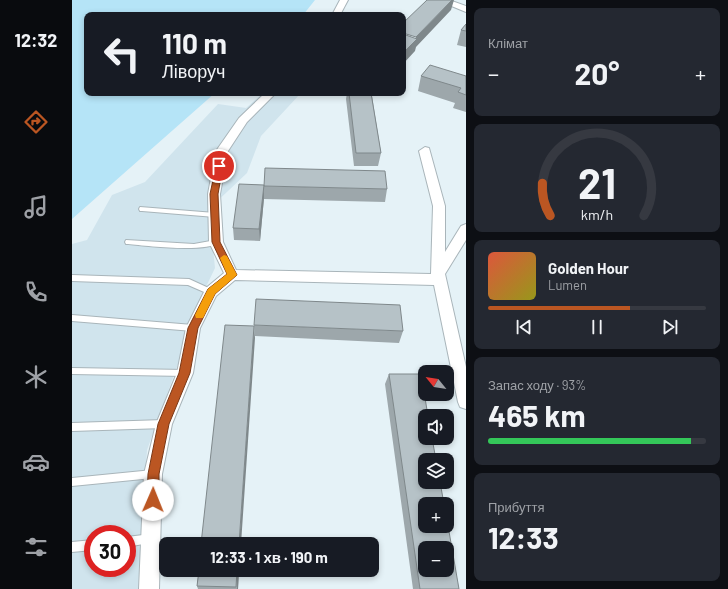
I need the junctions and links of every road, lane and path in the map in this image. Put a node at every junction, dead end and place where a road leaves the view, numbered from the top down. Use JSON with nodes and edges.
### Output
{"nodes":[{"id":1,"x":344,"y":0,"type":"edge"},
{"id":2,"x":441,"y":0,"type":"edge"},
{"id":3,"x":466,"y":9,"type":"edge"},
{"id":4,"x":338,"y":12,"type":"edge"},
{"id":5,"x":268,"y":96,"type":"edge"},
{"id":6,"x":425,"y":151,"type":"dead end"},
{"id":7,"x":142,"y":209,"type":"dead end"},
{"id":8,"x":215,"y":215,"type":"junction"},
{"id":9,"x":466,"y":229,"type":"edge"},
{"id":10,"x":128,"y":242,"type":"dead end"},
{"id":11,"x":216,"y":242,"type":"junction"},
{"id":12,"x":232,"y":275,"type":"junction"},
{"id":13,"x":438,"y":277,"type":"junction"},
{"id":14,"x":72,"y":278,"type":"edge"},
{"id":15,"x":212,"y":292,"type":"junction"},
{"id":16,"x":72,"y":318,"type":"edge"},
{"id":17,"x":193,"y":328,"type":"junction"},
{"id":18,"x":72,"y":371,"type":"edge"},
{"id":19,"x":184,"y":373,"type":"junction"},
{"id":20,"x":466,"y":402,"type":"edge"},
{"id":21,"x":164,"y":424,"type":"junction"},
{"id":22,"x":72,"y":427,"type":"edge"},
{"id":23,"x":153,"y":474,"type":"junction"},
{"id":24,"x":72,"y":482,"type":"edge"},
{"id":25,"x":152,"y":539,"type":"junction"},
{"id":26,"x":136,"y":541,"type":"edge"},
{"id":27,"x":84,"y":546,"type":"edge"},
{"id":28,"x":72,"y":547,"type":"edge"},
{"id":29,"x":149,"y":589,"type":"edge"}],
"edges":[{"from":1,"to":4,"type":"street"},
{"from":2,"to":3,"type":"street"},
{"from":5,"to":8,"type":"street"},
{"from":6,"to":13,"type":"street"},
{"from":7,"to":8,"type":"lane"},
{"from":8,"to":11,"type":"street"},
{"from":9,"to":13,"type":"street"},
{"from":10,"to":11,"type":"lane"},
{"from":11,"to":12,"type":"street"},
{"from":12,"to":13,"type":"street"},
{"from":12,"to":15,"type":"street"},
{"from":13,"to":20,"type":"street"},
{"from":14,"to":15,"type":"lane"},
{"from":15,"to":17,"type":"street"},
{"from":16,"to":17,"type":"lane"},
{"from":17,"to":19,"type":"street"},
{"from":18,"to":19,"type":"lane"},
{"from":19,"to":21,"type":"street"},
{"from":21,"to":22,"type":"lane"},
{"from":21,"to":23,"type":"street"},
{"from":23,"to":24,"type":"lane"},
{"from":23,"to":25,"type":"street"},
{"from":25,"to":26,"type":"lane"},
{"from":25,"to":29,"type":"street"},
{"from":27,"to":28,"type":"lane"}]}
